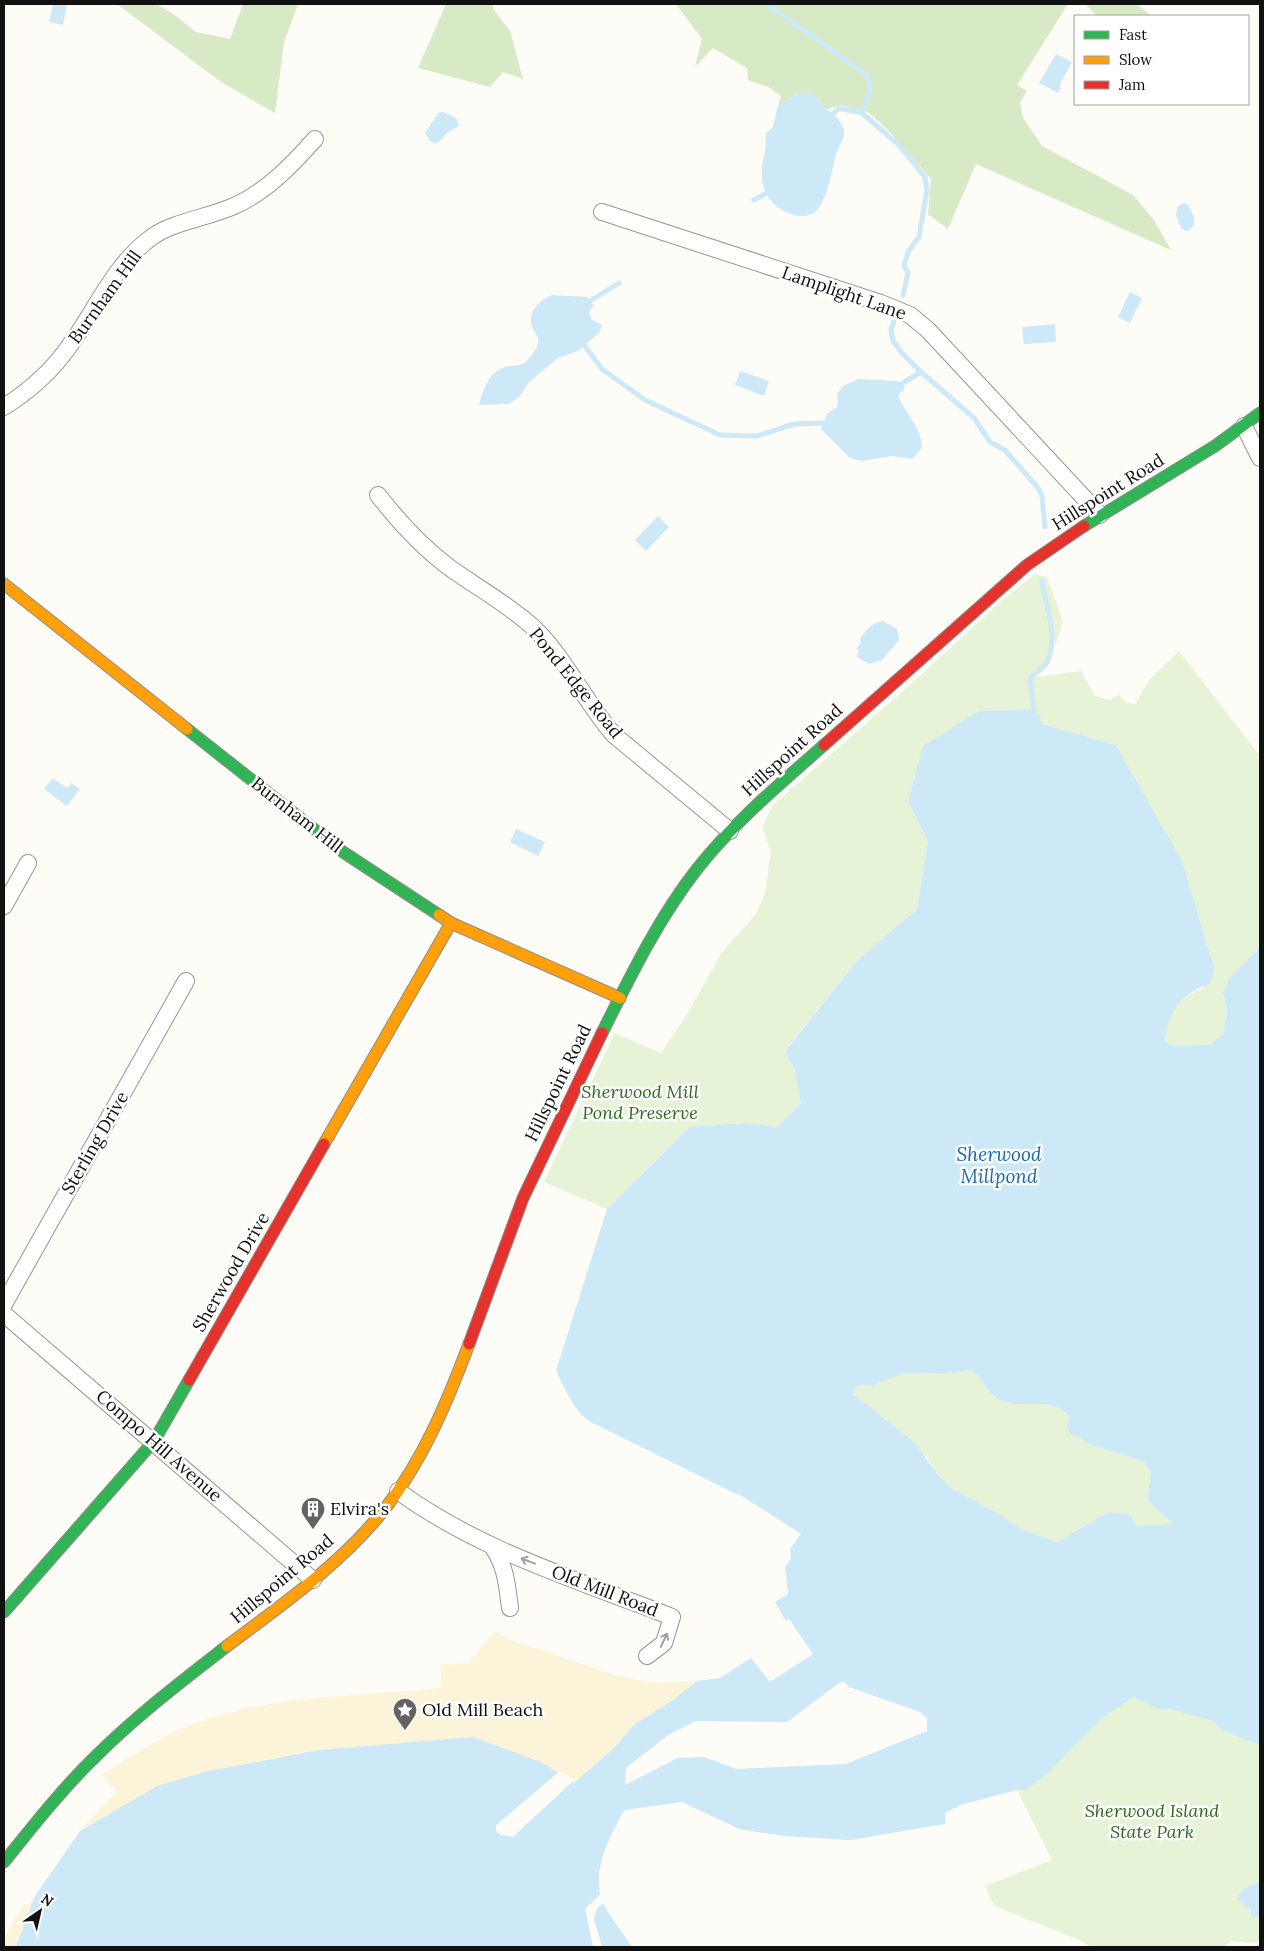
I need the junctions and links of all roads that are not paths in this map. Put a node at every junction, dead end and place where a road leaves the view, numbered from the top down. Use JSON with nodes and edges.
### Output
{"nodes":[{"id":1,"x":315,"y":139,"type":"dead end"},
{"id":2,"x":602,"y":212,"type":"dead end"},
{"id":3,"x":4,"y":407,"type":"edge"},
{"id":4,"x":1260,"y":413,"type":"edge"},
{"id":5,"x":1244,"y":426,"type":"junction"},
{"id":6,"x":1260,"y":458,"type":"edge"},
{"id":7,"x":378,"y":495,"type":"dead end"},
{"id":8,"x":1100,"y":515,"type":"junction"},
{"id":9,"x":4,"y":584,"type":"edge"},
{"id":10,"x":730,"y":831,"type":"junction"},
{"id":11,"x":28,"y":863,"type":"dead end"},
{"id":12,"x":4,"y":906,"type":"edge"},
{"id":13,"x":451,"y":923,"type":"junction"},
{"id":14,"x":186,"y":981,"type":"dead end"},
{"id":15,"x":620,"y":998,"type":"junction"},
{"id":16,"x":4,"y":1304,"type":"edge"},
{"id":17,"x":4,"y":1314,"type":"edge"},
{"id":18,"x":154,"y":1441,"type":"junction"},
{"id":19,"x":398,"y":1492,"type":"junction"},
{"id":20,"x":492,"y":1546,"type":"junction"},
{"id":21,"x":313,"y":1580,"type":"junction"},
{"id":22,"x":510,"y":1608,"type":"dead end"},
{"id":23,"x":4,"y":1612,"type":"edge"},
{"id":24,"x":647,"y":1656,"type":"dead end"},
{"id":25,"x":4,"y":1862,"type":"edge"}],
"edges":[{"from":1,"to":3,"type":"street","name":"Burnham Hill"},
{"from":2,"to":8,"type":"street","name":"Lamplight Lane"},
{"from":4,"to":5,"type":"street","name":"Hillspoint Road"},
{"from":5,"to":6,"type":"street"},
{"from":5,"to":8,"type":"street","name":"Hillspoint Road"},
{"from":7,"to":10,"type":"street","name":"Pond Edge Road"},
{"from":8,"to":10,"type":"street","name":"Hillspoint Road"},
{"from":9,"to":13,"type":"street","name":"Burnham Hill"},
{"from":10,"to":15,"type":"street","name":"Hillspoint Road"},
{"from":11,"to":12,"type":"street"},
{"from":13,"to":15,"type":"street","name":"Burnham Hill"},
{"from":13,"to":18,"type":"street","name":"Sherwood Drive"},
{"from":14,"to":16,"type":"street","name":"Sterling Drive"},
{"from":15,"to":19,"type":"street","name":"Hillspoint Road"},
{"from":17,"to":18,"type":"street","name":"Compo Hill Avenue"},
{"from":18,"to":21,"type":"street","name":"Compo Hill Avenue"},
{"from":18,"to":23,"type":"street","name":"Sherwood Drive"},
{"from":19,"to":20,"type":"street","name":"Old Mill Road"},
{"from":19,"to":21,"type":"street","name":"Hillspoint Road"},
{"from":20,"to":22,"type":"street"},
{"from":24,"to":20,"type":"street","name":"Old Mill Road","one_way":true},
{"from":21,"to":25,"type":"street","name":"Hillspoint Road"}]}
